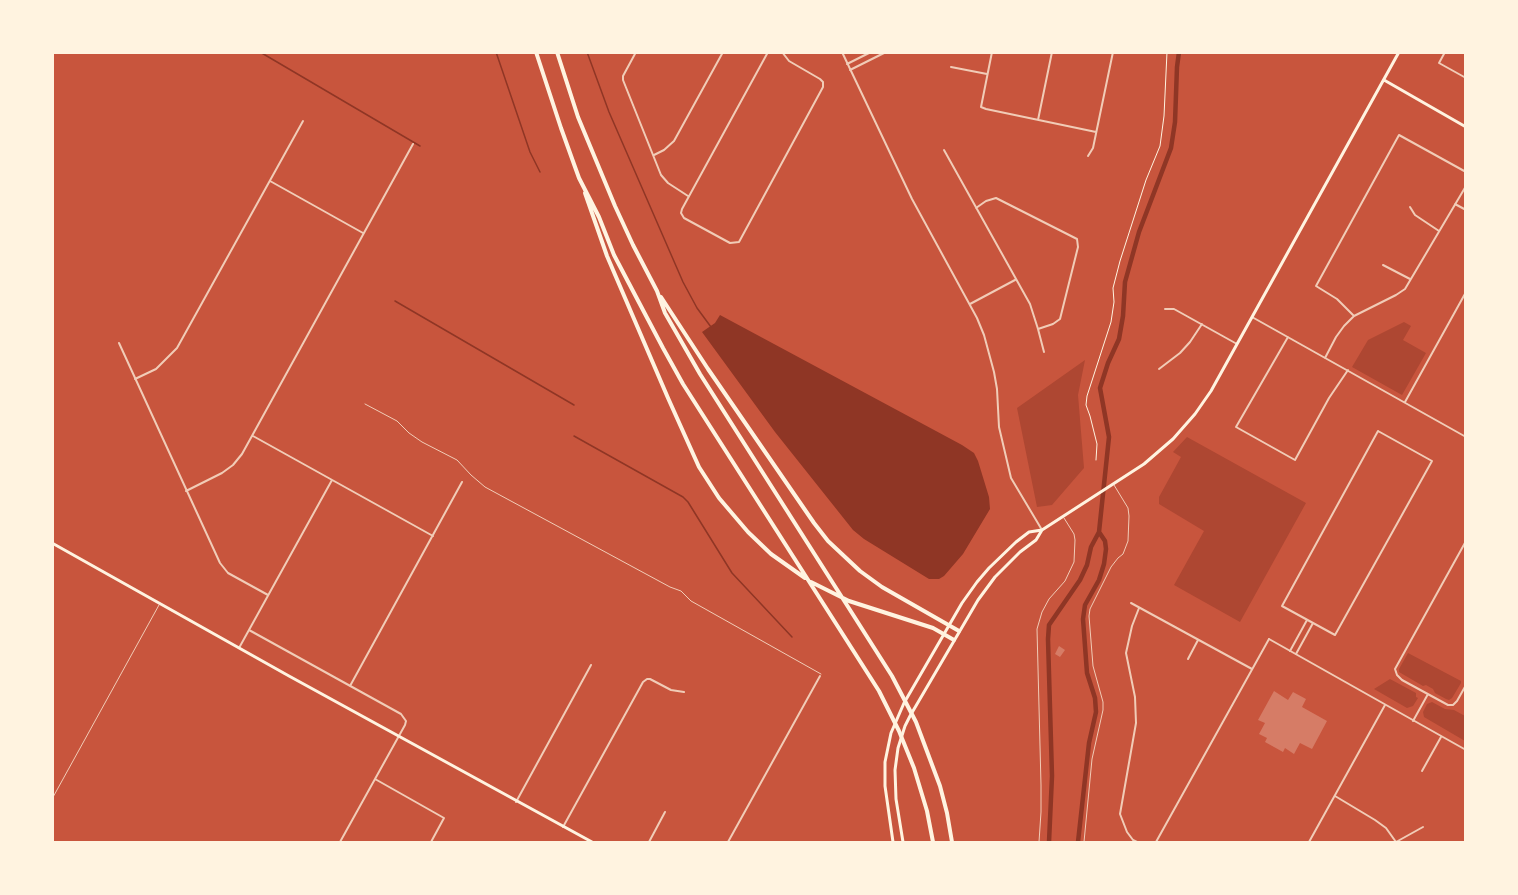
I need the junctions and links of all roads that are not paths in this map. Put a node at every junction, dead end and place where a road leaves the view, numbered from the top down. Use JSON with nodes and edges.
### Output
{"nodes":[{"id":1,"x":536,"y":52,"type":"edge"},
{"id":2,"x":557,"y":52,"type":"edge"},
{"id":3,"x":636,"y":52,"type":"edge"},
{"id":4,"x":723,"y":52,"type":"edge"},
{"id":5,"x":768,"y":52,"type":"edge"},
{"id":6,"x":782,"y":52,"type":"edge"},
{"id":7,"x":842,"y":52,"type":"edge"},
{"id":8,"x":871,"y":52,"type":"edge"},
{"id":9,"x":886,"y":52,"type":"edge"},
{"id":10,"x":992,"y":52,"type":"edge"},
{"id":11,"x":1052,"y":52,"type":"edge"},
{"id":12,"x":1113,"y":52,"type":"edge"},
{"id":13,"x":1399,"y":52,"type":"edge"},
{"id":14,"x":1445,"y":52,"type":"edge"},
{"id":15,"x":847,"y":64,"type":"junction"},
{"id":16,"x":951,"y":67,"type":"dead end"},
{"id":17,"x":850,"y":70,"type":"junction"},
{"id":18,"x":987,"y":74,"type":"junction"},
{"id":19,"x":1466,"y":78,"type":"edge"},
{"id":20,"x":1384,"y":80,"type":"junction"},
{"id":21,"x":1038,"y":120,"type":"junction"},
{"id":22,"x":303,"y":121,"type":"dead end"},
{"id":23,"x":1466,"y":127,"type":"edge"},
{"id":24,"x":1096,"y":132,"type":"junction"},
{"id":25,"x":413,"y":144,"type":"dead end"},
{"id":26,"x":944,"y":150,"type":"dead end"},
{"id":27,"x":654,"y":155,"type":"junction"},
{"id":28,"x":1088,"y":156,"type":"dead end"},
{"id":29,"x":1466,"y":172,"type":"edge"},
{"id":30,"x":579,"y":178,"type":"junction"},
{"id":31,"x":270,"y":181,"type":"junction"},
{"id":32,"x":1466,"y":186,"type":"edge"},
{"id":33,"x":688,"y":196,"type":"junction"},
{"id":34,"x":1455,"y":204,"type":"junction"},
{"id":35,"x":1410,"y":207,"type":"dead end"},
{"id":36,"x":976,"y":208,"type":"junction"},
{"id":37,"x":1466,"y":210,"type":"edge"},
{"id":38,"x":1439,"y":231,"type":"junction"},
{"id":39,"x":363,"y":233,"type":"junction"},
{"id":40,"x":1383,"y":265,"type":"dead end"},
{"id":41,"x":1016,"y":279,"type":"junction"},
{"id":42,"x":1410,"y":279,"type":"junction"},
{"id":43,"x":657,"y":291,"type":"junction"},
{"id":44,"x":1466,"y":292,"type":"edge"},
{"id":45,"x":970,"y":304,"type":"junction"},
{"id":46,"x":1165,"y":309,"type":"dead end"},
{"id":47,"x":1354,"y":316,"type":"junction"},
{"id":48,"x":1252,"y":317,"type":"junction"},
{"id":49,"x":1202,"y":324,"type":"junction"},
{"id":50,"x":1038,"y":329,"type":"junction"},
{"id":51,"x":1288,"y":337,"type":"junction"},
{"id":52,"x":119,"y":343,"type":"dead end"},
{"id":53,"x":1237,"y":344,"type":"junction"},
{"id":54,"x":1044,"y":352,"type":"dead end"},
{"id":55,"x":1325,"y":358,"type":"junction"},
{"id":56,"x":1159,"y":369,"type":"dead end"},
{"id":57,"x":1348,"y":370,"type":"junction"},
{"id":58,"x":135,"y":380,"type":"junction"},
{"id":59,"x":1405,"y":402,"type":"junction"},
{"id":60,"x":365,"y":404,"type":"dead end"},
{"id":61,"x":252,"y":436,"type":"junction"},
{"id":62,"x":1466,"y":438,"type":"edge"},
{"id":63,"x":332,"y":480,"type":"junction"},
{"id":64,"x":462,"y":482,"type":"dead end"},
{"id":65,"x":1113,"y":484,"type":"junction"},
{"id":66,"x":186,"y":491,"type":"junction"},
{"id":67,"x":1063,"y":516,"type":"junction"},
{"id":68,"x":1042,"y":530,"type":"junction"},
{"id":69,"x":433,"y":536,"type":"junction"},
{"id":70,"x":1466,"y":541,"type":"edge"},
{"id":71,"x":52,"y":543,"type":"edge"},
{"id":72,"x":268,"y":595,"type":"junction"},
{"id":73,"x":159,"y":603,"type":"junction"},
{"id":74,"x":1131,"y":603,"type":"dead end"},
{"id":75,"x":1139,"y":608,"type":"junction"},
{"id":76,"x":1307,"y":620,"type":"junction"},
{"id":77,"x":1314,"y":623,"type":"junction"},
{"id":78,"x":950,"y":625,"type":"junction"},
{"id":79,"x":249,"y":630,"type":"junction"},
{"id":80,"x":959,"y":631,"type":"junction"},
{"id":81,"x":1300,"y":633,"type":"junction"},
{"id":82,"x":944,"y":635,"type":"junction"},
{"id":83,"x":1306,"y":636,"type":"junction"},
{"id":84,"x":954,"y":640,"type":"junction"},
{"id":85,"x":1198,"y":640,"type":"junction"},
{"id":86,"x":239,"y":648,"type":"junction"},
{"id":87,"x":1290,"y":651,"type":"junction"},
{"id":88,"x":1296,"y":654,"type":"junction"},
{"id":89,"x":1188,"y":659,"type":"dead end"},
{"id":90,"x":591,"y":665,"type":"dead end"},
{"id":91,"x":1252,"y":669,"type":"junction"},
{"id":92,"x":820,"y":676,"type":"joint"},
{"id":93,"x":1466,"y":685,"type":"edge"},
{"id":94,"x":350,"y":686,"type":"junction"},
{"id":95,"x":684,"y":692,"type":"dead end"},
{"id":96,"x":1428,"y":694,"type":"junction"},
{"id":97,"x":1385,"y":705,"type":"junction"},
{"id":98,"x":1413,"y":721,"type":"junction"},
{"id":99,"x":399,"y":736,"type":"junction"},
{"id":100,"x":1442,"y":737,"type":"junction"},
{"id":101,"x":1466,"y":750,"type":"edge"},
{"id":102,"x":1422,"y":771,"type":"dead end"},
{"id":103,"x":375,"y":779,"type":"junction"},
{"id":104,"x":1335,"y":796,"type":"junction"},
{"id":105,"x":52,"y":799,"type":"edge"},
{"id":106,"x":516,"y":802,"type":"junction"},
{"id":107,"x":665,"y":812,"type":"dead end"},
{"id":108,"x":563,"y":827,"type":"junction"},
{"id":109,"x":1423,"y":827,"type":"dead end"},
{"id":110,"x":340,"y":843,"type":"edge"},
{"id":111,"x":431,"y":843,"type":"edge"},
{"id":112,"x":592,"y":843,"type":"edge"},
{"id":113,"x":649,"y":843,"type":"edge"},
{"id":114,"x":728,"y":843,"type":"edge"},
{"id":115,"x":893,"y":843,"type":"edge"},
{"id":116,"x":903,"y":843,"type":"edge"},
{"id":117,"x":933,"y":843,"type":"edge"},
{"id":118,"x":952,"y":843,"type":"edge"},
{"id":119,"x":1039,"y":843,"type":"edge"},
{"id":120,"x":1084,"y":843,"type":"edge"},
{"id":121,"x":1137,"y":843,"type":"edge"},
{"id":122,"x":1156,"y":843,"type":"edge"},
{"id":123,"x":1309,"y":843,"type":"edge"},
{"id":124,"x":1396,"y":843,"type":"edge"}],
"edges":[{"from":1,"to":30,"type":"highway"},
{"from":2,"to":43,"type":"highway"},
{"from":3,"to":27,"type":"street"},
{"from":4,"to":27,"type":"street"},
{"from":5,"to":33,"type":"street"},
{"from":6,"to":33,"type":"street"},
{"from":7,"to":15,"type":"street"},
{"from":8,"to":15,"type":"street"},
{"from":9,"to":17,"type":"street"},
{"from":10,"to":18,"type":"street"},
{"from":11,"to":21,"type":"street"},
{"from":12,"to":24,"type":"street"},
{"from":13,"to":20,"type":"main road"},
{"from":14,"to":19,"type":"street"},
{"from":15,"to":17,"type":"street"},
{"from":16,"to":18,"type":"street"},
{"from":17,"to":45,"type":"street"},
{"from":18,"to":21,"type":"street"},
{"from":20,"to":23,"type":"main road"},
{"from":20,"to":48,"type":"main road"},
{"from":21,"to":24,"type":"street"},
{"from":22,"to":31,"type":"street"},
{"from":24,"to":28,"type":"street"},
{"from":25,"to":39,"type":"street"},
{"from":26,"to":36,"type":"street"},
{"from":27,"to":33,"type":"street"},
{"from":29,"to":47,"type":"street"},
{"from":30,"to":82,"type":"highway"},
{"from":30,"to":117,"type":"highway"},
{"from":31,"to":39,"type":"street"},
{"from":31,"to":58,"type":"street"},
{"from":32,"to":34,"type":"street"},
{"from":34,"to":37,"type":"street"},
{"from":34,"to":38,"type":"street"},
{"from":35,"to":38,"type":"street"},
{"from":36,"to":41,"type":"street"},
{"from":36,"to":50,"type":"street"},
{"from":38,"to":42,"type":"street"},
{"from":39,"to":61,"type":"street"},
{"from":40,"to":42,"type":"street"},
{"from":41,"to":45,"type":"street"},
{"from":41,"to":50,"type":"street"},
{"from":42,"to":47,"type":"street"},
{"from":43,"to":78,"type":"highway"},
{"from":43,"to":118,"type":"highway"},
{"from":44,"to":59,"type":"street"},
{"from":45,"to":68,"type":"street"},
{"from":46,"to":49,"type":"street"},
{"from":47,"to":55,"type":"street"},
{"from":48,"to":51,"type":"street"},
{"from":48,"to":53,"type":"main road"},
{"from":49,"to":53,"type":"street"},
{"from":49,"to":56,"type":"street"},
{"from":50,"to":54,"type":"street"},
{"from":51,"to":55,"type":"street"},
{"from":51,"to":57,"type":"street"},
{"from":52,"to":58,"type":"street"},
{"from":53,"to":65,"type":"main road"},
{"from":55,"to":57,"type":"street"},
{"from":57,"to":59,"type":"street"},
{"from":58,"to":66,"type":"street"},
{"from":59,"to":62,"type":"street"},
{"from":60,"to":92,"type":"lane"},
{"from":61,"to":63,"type":"street"},
{"from":61,"to":66,"type":"street"},
{"from":63,"to":69,"type":"street"},
{"from":63,"to":72,"type":"street"},
{"from":64,"to":69,"type":"street"},
{"from":65,"to":67,"type":"main road"},
{"from":65,"to":120,"type":"lane"},
{"from":66,"to":72,"type":"street"},
{"from":67,"to":68,"type":"main road"},
{"from":67,"to":119,"type":"lane"},
{"from":68,"to":78,"type":"main road"},
{"from":68,"to":80,"type":"main road"},
{"from":69,"to":94,"type":"street"},
{"from":70,"to":96,"type":"street"},
{"from":71,"to":73,"type":"main road"},
{"from":72,"to":79,"type":"street"},
{"from":73,"to":86,"type":"main road"},
{"from":73,"to":105,"type":"lane"},
{"from":74,"to":75,"type":"street"},
{"from":75,"to":85,"type":"street"},
{"from":75,"to":121,"type":"street"},
{"from":76,"to":77,"type":"street"},
{"from":76,"to":77,"type":"street"},
{"from":76,"to":81,"type":"street"},
{"from":77,"to":83,"type":"street"},
{"from":78,"to":80,"type":"highway"},
{"from":78,"to":82,"type":"main road"},
{"from":79,"to":86,"type":"street"},
{"from":79,"to":94,"type":"street"},
{"from":80,"to":84,"type":"main road"},
{"from":81,"to":83,"type":"street"},
{"from":81,"to":87,"type":"street"},
{"from":82,"to":84,"type":"highway"},
{"from":82,"to":115,"type":"main road"},
{"from":83,"to":88,"type":"street"},
{"from":84,"to":116,"type":"main road"},
{"from":85,"to":89,"type":"street"},
{"from":85,"to":91,"type":"street"},
{"from":86,"to":99,"type":"main road"},
{"from":87,"to":88,"type":"street"},
{"from":87,"to":91,"type":"street"},
{"from":88,"to":97,"type":"street"},
{"from":90,"to":106,"type":"street"},
{"from":91,"to":122,"type":"street"},
{"from":92,"to":114,"type":"street"},
{"from":93,"to":96,"type":"street"},
{"from":94,"to":99,"type":"street"},
{"from":95,"to":108,"type":"street"},
{"from":96,"to":98,"type":"street"},
{"from":97,"to":98,"type":"street"},
{"from":97,"to":104,"type":"street"},
{"from":98,"to":100,"type":"street"},
{"from":99,"to":103,"type":"street"},
{"from":99,"to":106,"type":"main road"},
{"from":100,"to":101,"type":"street"},
{"from":100,"to":102,"type":"street"},
{"from":103,"to":110,"type":"street"},
{"from":103,"to":111,"type":"street"},
{"from":104,"to":123,"type":"street"},
{"from":104,"to":124,"type":"street"},
{"from":106,"to":108,"type":"main road"},
{"from":107,"to":113,"type":"street"},
{"from":108,"to":112,"type":"main road"},
{"from":109,"to":124,"type":"street"}]}
